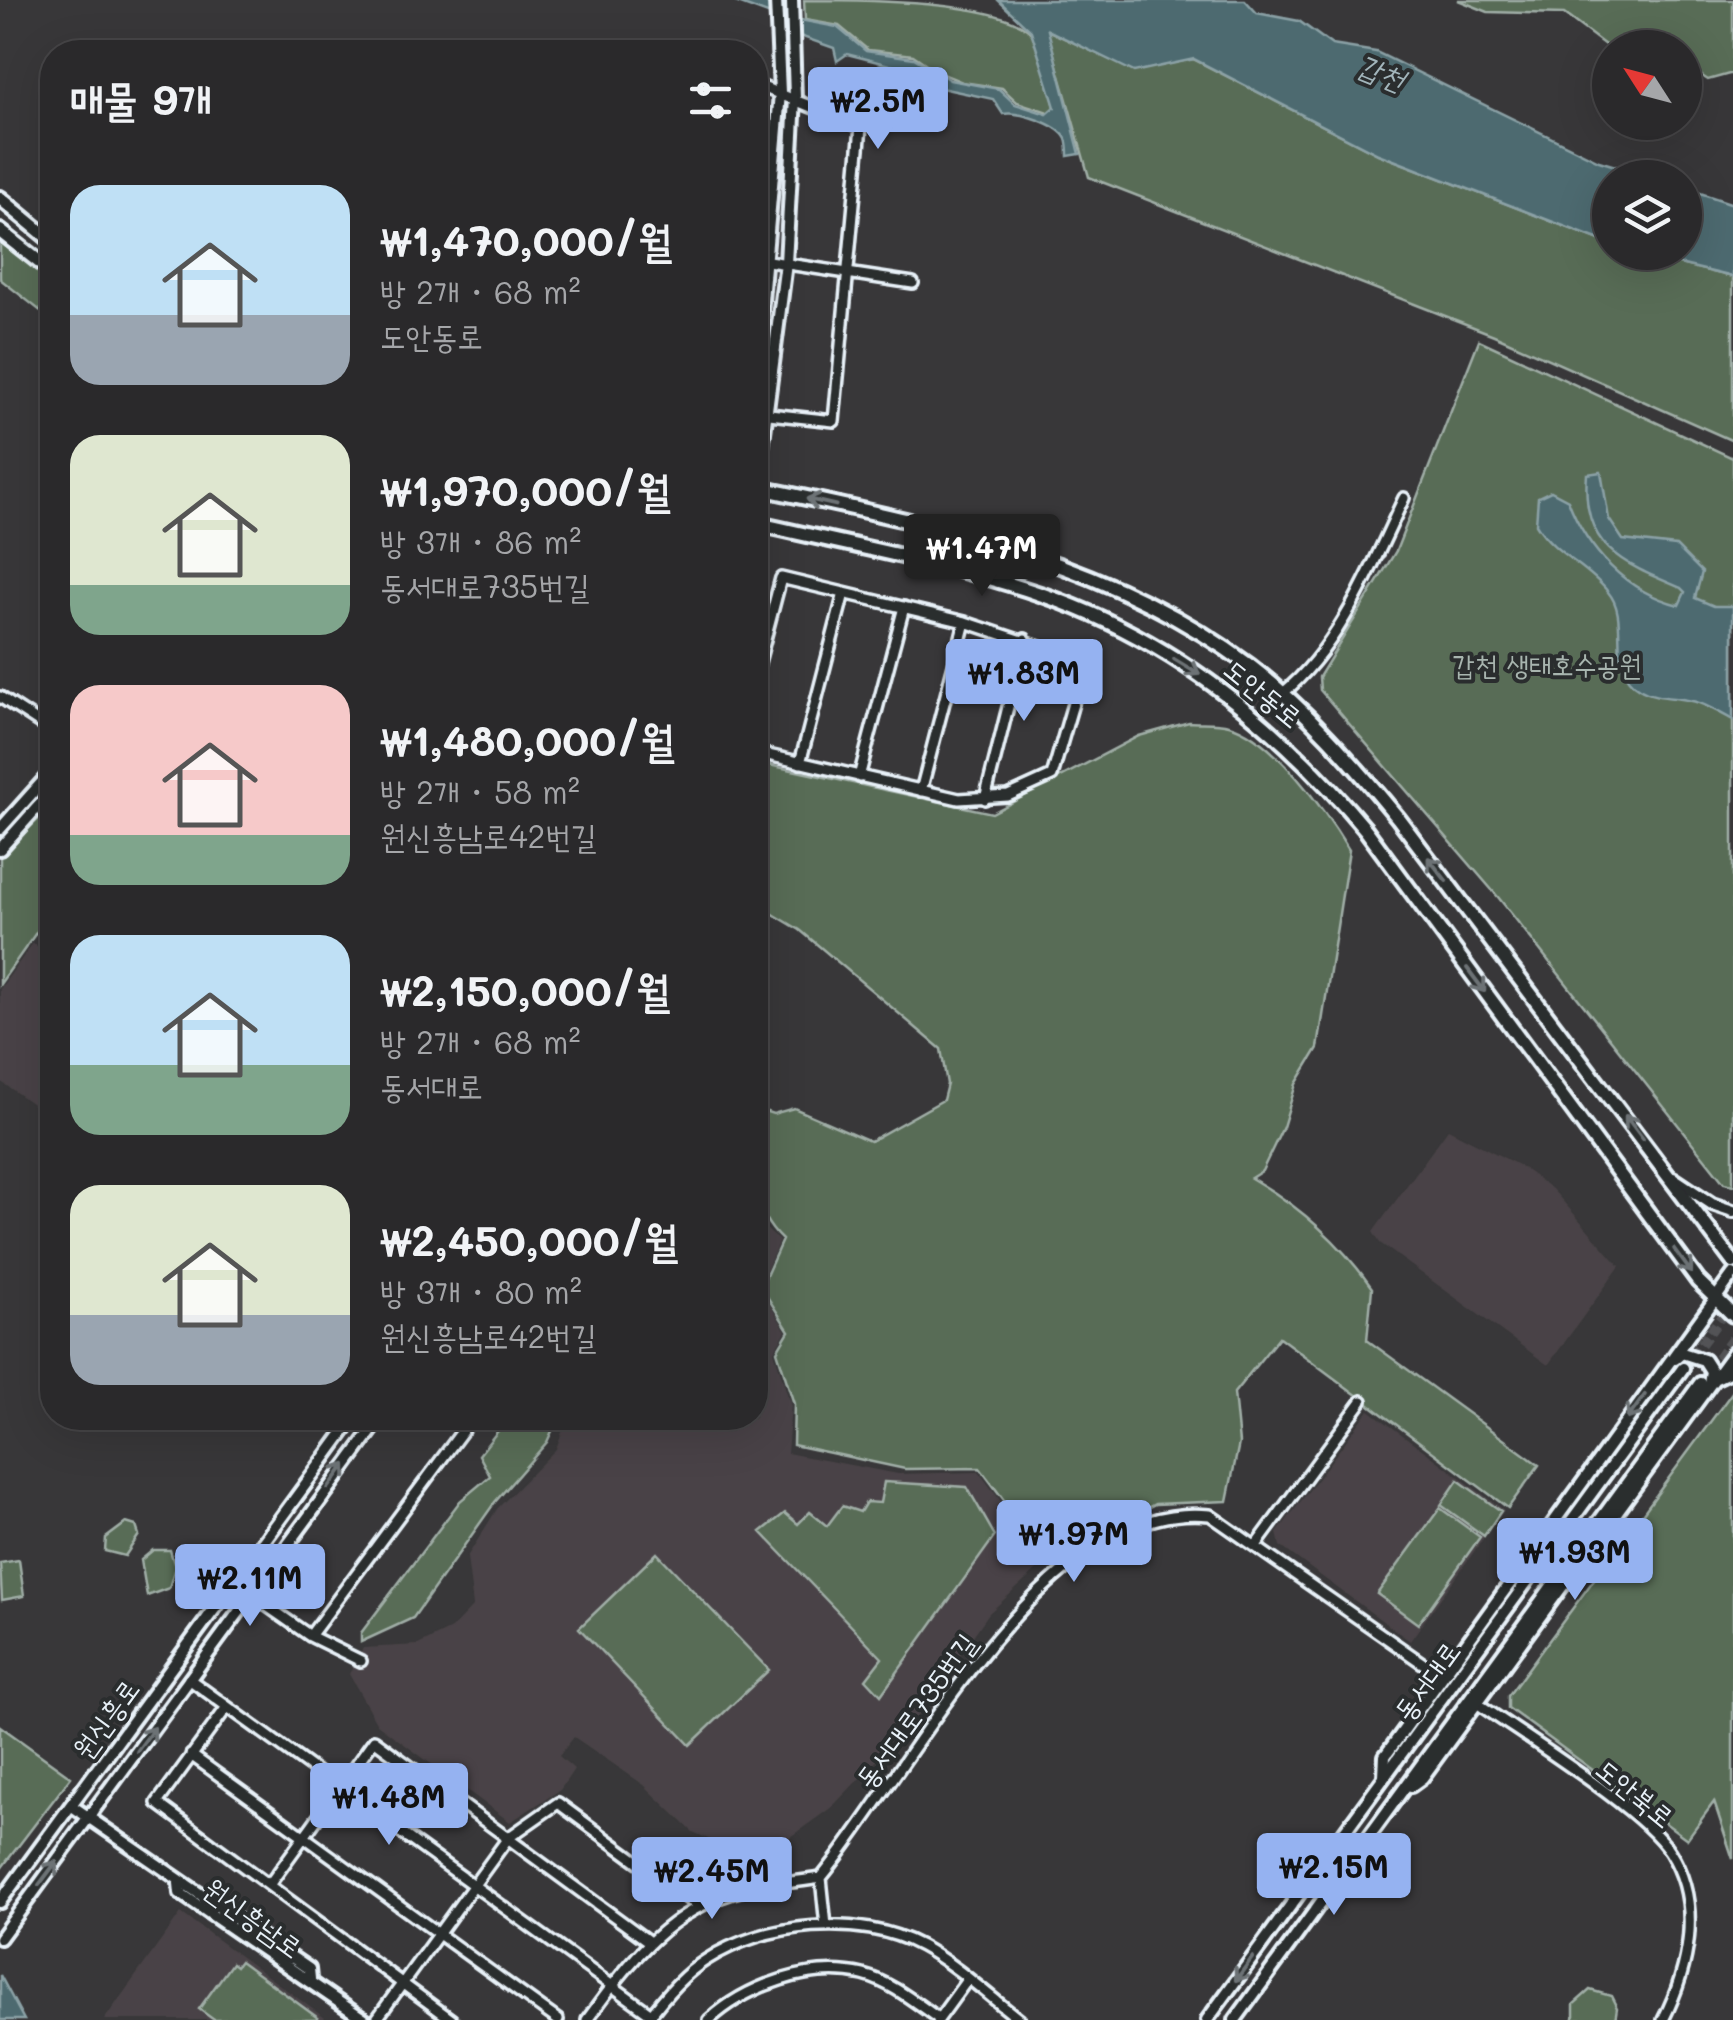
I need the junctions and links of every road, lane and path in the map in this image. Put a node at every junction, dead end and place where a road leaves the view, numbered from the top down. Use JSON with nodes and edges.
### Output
{"nodes":[{"id":1,"x":776,"y":0,"type":"edge"},
{"id":2,"x":792,"y":0,"type":"edge"},
{"id":3,"x":768,"y":89,"type":"edge"},
{"id":4,"x":780,"y":93,"type":"junction"},
{"id":5,"x":795,"y":98,"type":"junction"},
{"id":6,"x":0,"y":198,"type":"edge"},
{"id":7,"x":40,"y":230,"type":"edge"},
{"id":8,"x":0,"y":231,"type":"edge"},
{"id":9,"x":768,"y":261,"type":"joint"},
{"id":10,"x":40,"y":263,"type":"edge"},
{"id":11,"x":786,"y":263,"type":"junction"},
{"id":12,"x":850,"y":270,"type":"junction"},
{"id":13,"x":913,"y":283,"type":"dead end"},
{"id":14,"x":769,"y":414,"type":"junction"},
{"id":15,"x":768,"y":420,"type":"edge"},
{"id":16,"x":768,"y":495,"type":"edge"},
{"id":17,"x":1404,"y":498,"type":"dead end"},
{"id":18,"x":768,"y":526,"type":"edge"},
{"id":19,"x":844,"y":593,"type":"junction"},
{"id":20,"x":904,"y":607,"type":"junction"},
{"id":21,"x":964,"y":622,"type":"junction"},
{"id":22,"x":768,"y":626,"type":"edge"},
{"id":23,"x":1025,"y":639,"type":"junction"},
{"id":24,"x":1282,"y":693,"type":"junction"},
{"id":25,"x":0,"y":698,"type":"edge"},
{"id":26,"x":40,"y":723,"type":"edge"},
{"id":27,"x":768,"y":755,"type":"edge"},
{"id":28,"x":800,"y":762,"type":"junction"},
{"id":29,"x":859,"y":777,"type":"junction"},
{"id":30,"x":40,"y":784,"type":"edge"},
{"id":31,"x":921,"y":791,"type":"junction"},
{"id":32,"x":985,"y":799,"type":"junction"},
{"id":33,"x":40,"y":804,"type":"edge"},
{"id":34,"x":0,"y":829,"type":"edge"},
{"id":35,"x":0,"y":848,"type":"edge"},
{"id":36,"x":1671,"y":1176,"type":"junction"},
{"id":37,"x":1733,"y":1211,"type":"edge"},
{"id":38,"x":1733,"y":1262,"type":"edge"},
{"id":39,"x":1733,"y":1274,"type":"edge"},
{"id":40,"x":1714,"y":1300,"type":"junction"},
{"id":41,"x":1733,"y":1315,"type":"edge"},
{"id":42,"x":1733,"y":1353,"type":"edge"},
{"id":43,"x":1684,"y":1368,"type":"tunnel mouth"},
{"id":44,"x":1662,"y":1370,"type":"junction"},
{"id":45,"x":1733,"y":1370,"type":"edge"},
{"id":46,"x":1715,"y":1378,"type":"junction"},
{"id":47,"x":1700,"y":1382,"type":"tunnel mouth"},
{"id":48,"x":1702,"y":1396,"type":"junction"},
{"id":49,"x":1362,"y":1401,"type":"dead end"},
{"id":50,"x":345,"y":1430,"type":"edge"},
{"id":51,"x":371,"y":1430,"type":"edge"},
{"id":52,"x":463,"y":1430,"type":"edge"},
{"id":53,"x":1257,"y":1544,"type":"junction"},
{"id":54,"x":250,"y":1594,"type":"junction"},
{"id":55,"x":310,"y":1636,"type":"junction"},
{"id":56,"x":361,"y":1661,"type":"dead end"},
{"id":57,"x":1441,"y":1676,"type":"junction"},
{"id":58,"x":189,"y":1678,"type":"junction"},
{"id":59,"x":1477,"y":1703,"type":"junction"},
{"id":60,"x":228,"y":1707,"type":"junction"},
{"id":61,"x":191,"y":1756,"type":"junction"},
{"id":62,"x":1384,"y":1778,"type":"junction"},
{"id":63,"x":340,"y":1788,"type":"junction"},
{"id":64,"x":1402,"y":1792,"type":"junction"},
{"id":65,"x":72,"y":1806,"type":"junction"},
{"id":66,"x":89,"y":1818,"type":"junction"},
{"id":67,"x":304,"y":1837,"type":"junction"},
{"id":68,"x":508,"y":1838,"type":"junction"},
{"id":69,"x":821,"y":1878,"type":"junction"},
{"id":70,"x":269,"y":1885,"type":"junction"},
{"id":71,"x":474,"y":1886,"type":"junction"},
{"id":72,"x":0,"y":1902,"type":"edge"},
{"id":73,"x":698,"y":1906,"type":"junction"},
{"id":74,"x":826,"y":1926,"type":"junction"},
{"id":75,"x":438,"y":1934,"type":"junction"},
{"id":76,"x":0,"y":1938,"type":"edge"},
{"id":77,"x":648,"y":1941,"type":"junction"},
{"id":78,"x":967,"y":1980,"type":"junction"},
{"id":79,"x":402,"y":1983,"type":"junction"},
{"id":80,"x":612,"y":1986,"type":"junction"},
{"id":81,"x":649,"y":2017,"type":"edge"},
{"id":82,"x":365,"y":2020,"type":"edge"},
{"id":83,"x":376,"y":2020,"type":"edge"},
{"id":84,"x":452,"y":2020,"type":"edge"},
{"id":85,"x":558,"y":2020,"type":"edge"},
{"id":86,"x":587,"y":2020,"type":"edge"},
{"id":87,"x":709,"y":2020,"type":"edge"},
{"id":88,"x":938,"y":2020,"type":"edge"},
{"id":89,"x":1020,"y":2020,"type":"edge"},
{"id":90,"x":1206,"y":2020,"type":"edge"},
{"id":91,"x":1235,"y":2020,"type":"edge"},
{"id":92,"x":1663,"y":2020,"type":"edge"}],
"edges":[{"from":1,"to":4,"type":"street"},
{"from":2,"to":5,"type":"street"},
{"from":3,"to":4,"type":"street"},
{"from":4,"to":5,"type":"street"},
{"from":4,"to":9,"type":"street"},
{"from":5,"to":11,"type":"street"},
{"from":5,"to":12,"type":"street"},
{"from":6,"to":7,"type":"main road"},
{"from":8,"to":10,"type":"main road"},
{"from":9,"to":11,"type":"street"},
{"from":11,"to":12,"type":"street"},
{"from":11,"to":14,"type":"street"},
{"from":12,"to":13,"type":"street"},
{"from":12,"to":14,"type":"street"},
{"from":14,"to":15,"type":"street"},
{"from":24,"to":16,"type":"main road","name":"도안동로","one_way":true},
{"from":17,"to":24,"type":"street"},
{"from":18,"to":40,"type":"main road","name":"도안동로","one_way":true},
{"from":19,"to":20,"type":"street"},
{"from":19,"to":22,"type":"street"},
{"from":19,"to":28,"type":"street"},
{"from":20,"to":21,"type":"street"},
{"from":20,"to":29,"type":"street"},
{"from":21,"to":23,"type":"street"},
{"from":21,"to":31,"type":"street"},
{"from":23,"to":32,"type":"street"},
{"from":23,"to":32,"type":"street"},
{"from":36,"to":24,"type":"main road","name":"도안동로","one_way":true},
{"from":25,"to":26,"type":"street"},
{"from":27,"to":28,"type":"street"},
{"from":28,"to":29,"type":"street"},
{"from":29,"to":31,"type":"street"},
{"from":30,"to":34,"type":"street"},
{"from":31,"to":32,"type":"street"},
{"from":33,"to":35,"type":"street"},
{"from":36,"to":37,"type":"street"},
{"from":36,"to":38,"type":"main road","name":"도안동로"},
{"from":39,"to":40,"type":"street"},
{"from":40,"to":41,"type":"main road","name":"도안동로"},
{"from":40,"to":44,"type":"street"},
{"from":42,"to":46,"type":"street"},
{"from":43,"to":62,"type":"street","name":"동서대로"},
{"from":44,"to":48,"type":"street"},
{"from":44,"to":57,"type":"street","one_way":true},
{"from":45,"to":46,"type":"street"},
{"from":46,"to":48,"type":"street"},
{"from":47,"to":64,"type":"street","name":"동서대로"},
{"from":48,"to":59,"type":"street"},
{"from":49,"to":53,"type":"street"},
{"from":50,"to":65,"type":"street","name":"원신흥로"},
{"from":54,"to":51,"type":"street","name":"원신흥로","one_way":true},
{"from":52,"to":55,"type":"street"},
{"from":53,"to":57,"type":"street","name":"동서대로735번길"},
{"from":53,"to":69,"type":"street","name":"동서대로735번길"},
{"from":54,"to":55,"type":"street"},
{"from":54,"to":58,"type":"street","name":"원신흥로"},
{"from":55,"to":56,"type":"street"},
{"from":57,"to":62,"type":"street"},
{"from":58,"to":60,"type":"street"},
{"from":66,"to":58,"type":"street","name":"원신흥로","one_way":true},
{"from":59,"to":64,"type":"street"},
{"from":59,"to":92,"type":"street","name":"도안북로"},
{"from":60,"to":61,"type":"street"},
{"from":60,"to":63,"type":"street"},
{"from":61,"to":67,"type":"street"},
{"from":61,"to":70,"type":"street"},
{"from":62,"to":90,"type":"street","name":"동서대로","one_way":true},
{"from":63,"to":67,"type":"street"},
{"from":63,"to":68,"type":"street"},
{"from":63,"to":71,"type":"street"},
{"from":64,"to":91,"type":"street","name":"동서대로"},
{"from":65,"to":66,"type":"street","name":"원신흥남로"},
{"from":65,"to":72,"type":"street","name":"원신흥로"},
{"from":76,"to":66,"type":"street","name":"원신흥로","one_way":true},
{"from":66,"to":82,"type":"street","name":"원신흥남로"},
{"from":67,"to":70,"type":"street"},
{"from":67,"to":75,"type":"street"},
{"from":68,"to":71,"type":"street"},
{"from":68,"to":73,"type":"street"},
{"from":68,"to":77,"type":"street"},
{"from":69,"to":73,"type":"street"},
{"from":69,"to":74,"type":"street"},
{"from":70,"to":79,"type":"street"},
{"from":71,"to":75,"type":"street"},
{"from":71,"to":80,"type":"street"},
{"from":73,"to":77,"type":"street"},
{"from":74,"to":78,"type":"street"},
{"from":74,"to":81,"type":"street"},
{"from":75,"to":79,"type":"street"},
{"from":75,"to":85,"type":"street"},
{"from":77,"to":80,"type":"street"},
{"from":78,"to":88,"type":"street"},
{"from":78,"to":89,"type":"street"},
{"from":79,"to":83,"type":"street"},
{"from":79,"to":84,"type":"street"},
{"from":80,"to":81,"type":"street"},
{"from":80,"to":86,"type":"street"},
{"from":87,"to":88,"type":"street"}]}
